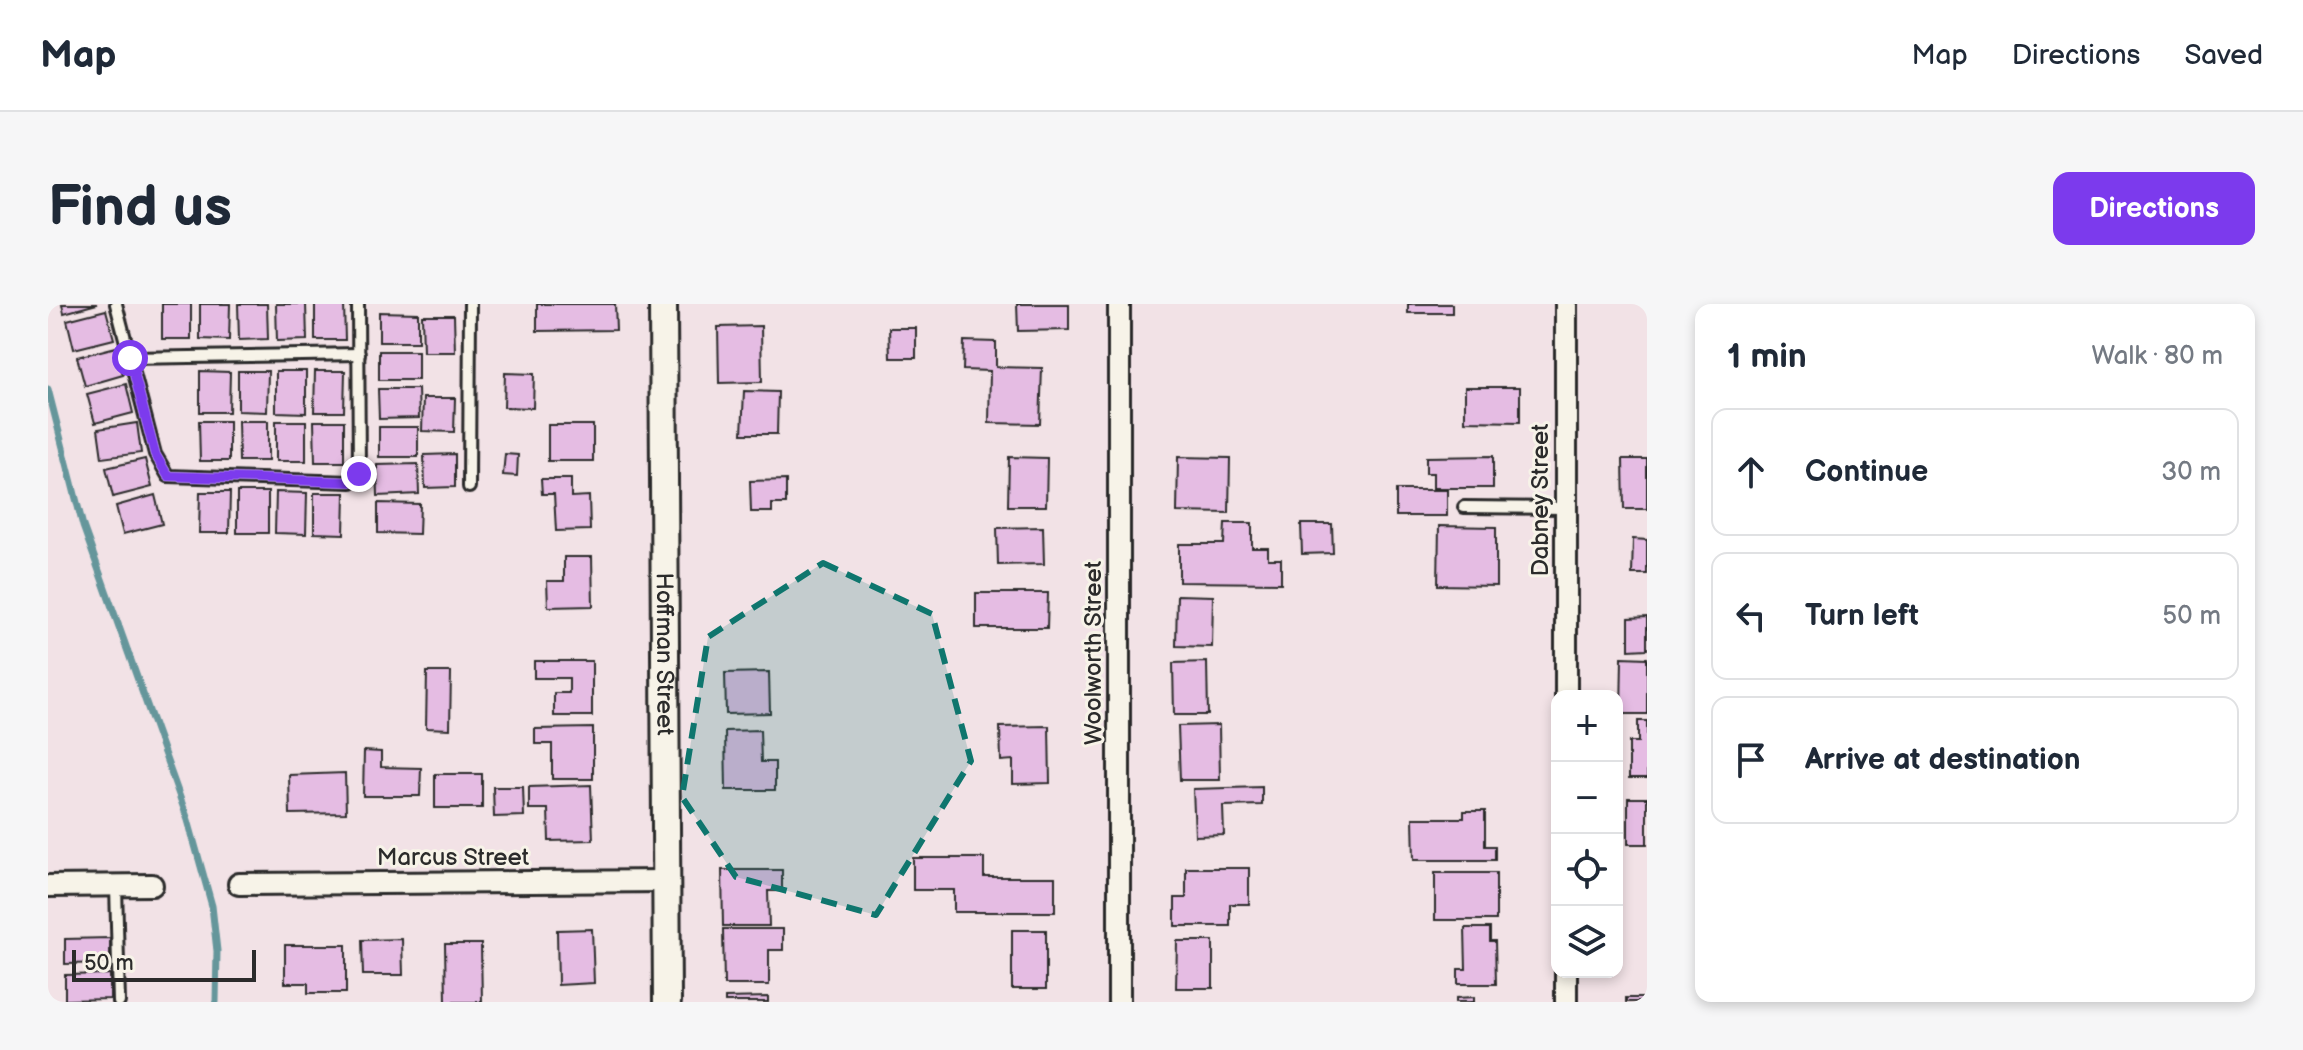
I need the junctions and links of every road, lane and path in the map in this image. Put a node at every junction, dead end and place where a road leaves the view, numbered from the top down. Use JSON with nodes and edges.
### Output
{"nodes":[{"id":1,"x":116,"y":304,"type":"edge"},
{"id":2,"x":358,"y":304,"type":"edge"},
{"id":3,"x":470,"y":304,"type":"edge"},
{"id":4,"x":663,"y":304,"type":"edge"},
{"id":5,"x":1119,"y":304,"type":"edge"},
{"id":6,"x":1566,"y":304,"type":"edge"},
{"id":7,"x":359,"y":354,"type":"junction"},
{"id":8,"x":130,"y":358,"type":"junction"},
{"id":9,"x":469,"y":487,"type":"dead end"},
{"id":10,"x":1464,"y":507,"type":"dead end"},
{"id":11,"x":1566,"y":508,"type":"junction"},
{"id":12,"x":1566,"y":690,"type":"edge"},
{"id":13,"x":668,"y":881,"type":"junction"},
{"id":14,"x":239,"y":884,"type":"dead end"},
{"id":15,"x":152,"y":885,"type":"dead end"},
{"id":16,"x":48,"y":886,"type":"edge"},
{"id":17,"x":116,"y":886,"type":"junction"},
{"id":18,"x":1566,"y":978,"type":"edge"},
{"id":19,"x":119,"y":1002,"type":"edge"},
{"id":20,"x":667,"y":1002,"type":"edge"},
{"id":21,"x":1119,"y":1002,"type":"edge"},
{"id":22,"x":1566,"y":1002,"type":"edge"}],
"edges":[{"from":1,"to":8,"type":"lane"},
{"from":2,"to":7,"type":"lane"},
{"from":3,"to":9,"type":"lane"},
{"from":4,"to":13,"type":"street","name":"Hoffman Street"},
{"from":5,"to":21,"type":"street","name":"Woolworth Street"},
{"from":6,"to":11,"type":"street","name":"Dabney Street"},
{"from":7,"to":8,"type":"lane"},
{"from":7,"to":8,"type":"lane"},
{"from":10,"to":11,"type":"lane"},
{"from":11,"to":12,"type":"street","name":"Dabney Street"},
{"from":13,"to":14,"type":"street","name":"Marcus Street"},
{"from":13,"to":20,"type":"street","name":"Hoffman Street"},
{"from":15,"to":17,"type":"street"},
{"from":16,"to":17,"type":"street"},
{"from":17,"to":19,"type":"lane"},
{"from":18,"to":22,"type":"street"}]}
